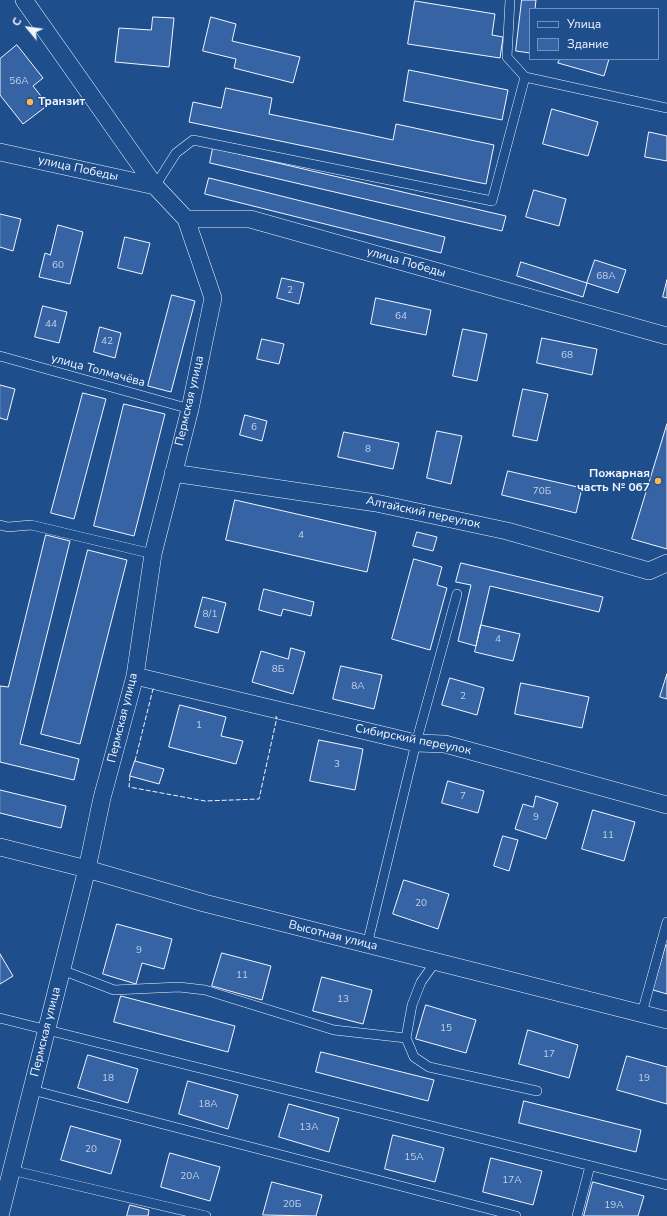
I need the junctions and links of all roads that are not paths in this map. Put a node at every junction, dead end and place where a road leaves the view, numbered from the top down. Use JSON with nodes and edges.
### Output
{"nodes":[{"id":1,"x":24,"y":0,"type":"edge"},
{"id":2,"x":510,"y":0,"type":"edge"},
{"id":3,"x":525,"y":77,"type":"junction"},
{"id":4,"x":667,"y":108,"type":"edge"},
{"id":5,"x":0,"y":152,"type":"edge"},
{"id":6,"x":155,"y":186,"type":"junction"},
{"id":7,"x":186,"y":219,"type":"junction"},
{"id":8,"x":667,"y":336,"type":"edge"},
{"id":9,"x":0,"y":356,"type":"edge"},
{"id":10,"x":190,"y":408,"type":"junction"},
{"id":11,"x":173,"y":473,"type":"junction"},
{"id":12,"x":0,"y":525,"type":"edge"},
{"id":13,"x":153,"y":554,"type":"junction"},
{"id":14,"x":667,"y":563,"type":"edge"},
{"id":15,"x":457,"y":594,"type":"dead end"},
{"id":16,"x":135,"y":676,"type":"junction"},
{"id":17,"x":416,"y":743,"type":"junction"},
{"id":18,"x":667,"y":804,"type":"edge"},
{"id":19,"x":0,"y":847,"type":"edge"},
{"id":20,"x":87,"y":869,"type":"junction"},
{"id":21,"x":667,"y":922,"type":"edge"},
{"id":22,"x":367,"y":944,"type":"junction"},
{"id":23,"x":436,"y":961,"type":"junction"},
{"id":24,"x":62,"y":970,"type":"junction"},
{"id":25,"x":642,"y":1013,"type":"junction"},
{"id":26,"x":0,"y":1018,"type":"edge"},
{"id":27,"x":667,"y":1020,"type":"edge"},
{"id":28,"x":47,"y":1029,"type":"junction"},
{"id":29,"x":406,"y":1038,"type":"junction"},
{"id":30,"x":32,"y":1090,"type":"junction"},
{"id":31,"x":538,"y":1091,"type":"dead end"},
{"id":32,"x":590,"y":1166,"type":"junction"},
{"id":33,"x":11,"y":1170,"type":"junction"},
{"id":34,"x":667,"y":1185,"type":"edge"},
{"id":35,"x":0,"y":1216,"type":"edge"},
{"id":36,"x":206,"y":1216,"type":"edge"},
{"id":37,"x":516,"y":1216,"type":"edge"},
{"id":38,"x":577,"y":1216,"type":"edge"}],
"edges":[{"from":1,"to":6,"type":"street"},
{"from":2,"to":3,"type":"lane"},
{"from":3,"to":4,"type":"lane"},
{"from":3,"to":6,"type":"lane"},
{"from":5,"to":6,"type":"street","name":"улица Победы"},
{"from":6,"to":7,"type":"street"},
{"from":7,"to":8,"type":"street","name":"улица Победы"},
{"from":7,"to":10,"type":"street","name":"Пермская улица"},
{"from":9,"to":10,"type":"lane","name":"улица Толмачёва"},
{"from":10,"to":11,"type":"street","name":"Пермская улица"},
{"from":11,"to":13,"type":"street","name":"Пермская улица"},
{"from":11,"to":14,"type":"street","name":"Алтайский переулок"},
{"from":12,"to":13,"type":"lane"},
{"from":13,"to":16,"type":"street","name":"Пермская улица"},
{"from":15,"to":17,"type":"lane"},
{"from":16,"to":17,"type":"street","name":"Сибирский переулок"},
{"from":16,"to":20,"type":"street","name":"Пермская улица"},
{"from":17,"to":18,"type":"street","name":"Сибирский переулок"},
{"from":17,"to":22,"type":"lane"},
{"from":19,"to":20,"type":"street","name":"Высотная улица"},
{"from":20,"to":22,"type":"street","name":"Высотная улица"},
{"from":20,"to":24,"type":"street","name":"Пермская улица"},
{"from":21,"to":25,"type":"lane"},
{"from":22,"to":23,"type":"street","name":"Высотная улица"},
{"from":23,"to":25,"type":"street","name":"Высотная улица"},
{"from":23,"to":29,"type":"lane"},
{"from":24,"to":28,"type":"street","name":"Пермская улица"},
{"from":24,"to":29,"type":"lane"},
{"from":25,"to":27,"type":"street","name":"Высотная улица"},
{"from":26,"to":28,"type":"lane"},
{"from":28,"to":30,"type":"street","name":"Пермская улица"},
{"from":28,"to":32,"type":"lane"},
{"from":29,"to":31,"type":"lane"},
{"from":30,"to":33,"type":"street","name":"Пермская улица"},
{"from":30,"to":37,"type":"lane"},
{"from":32,"to":34,"type":"lane"},
{"from":32,"to":38,"type":"lane"},
{"from":33,"to":35,"type":"street","name":"Пермская улица"},
{"from":33,"to":36,"type":"lane"}]}
